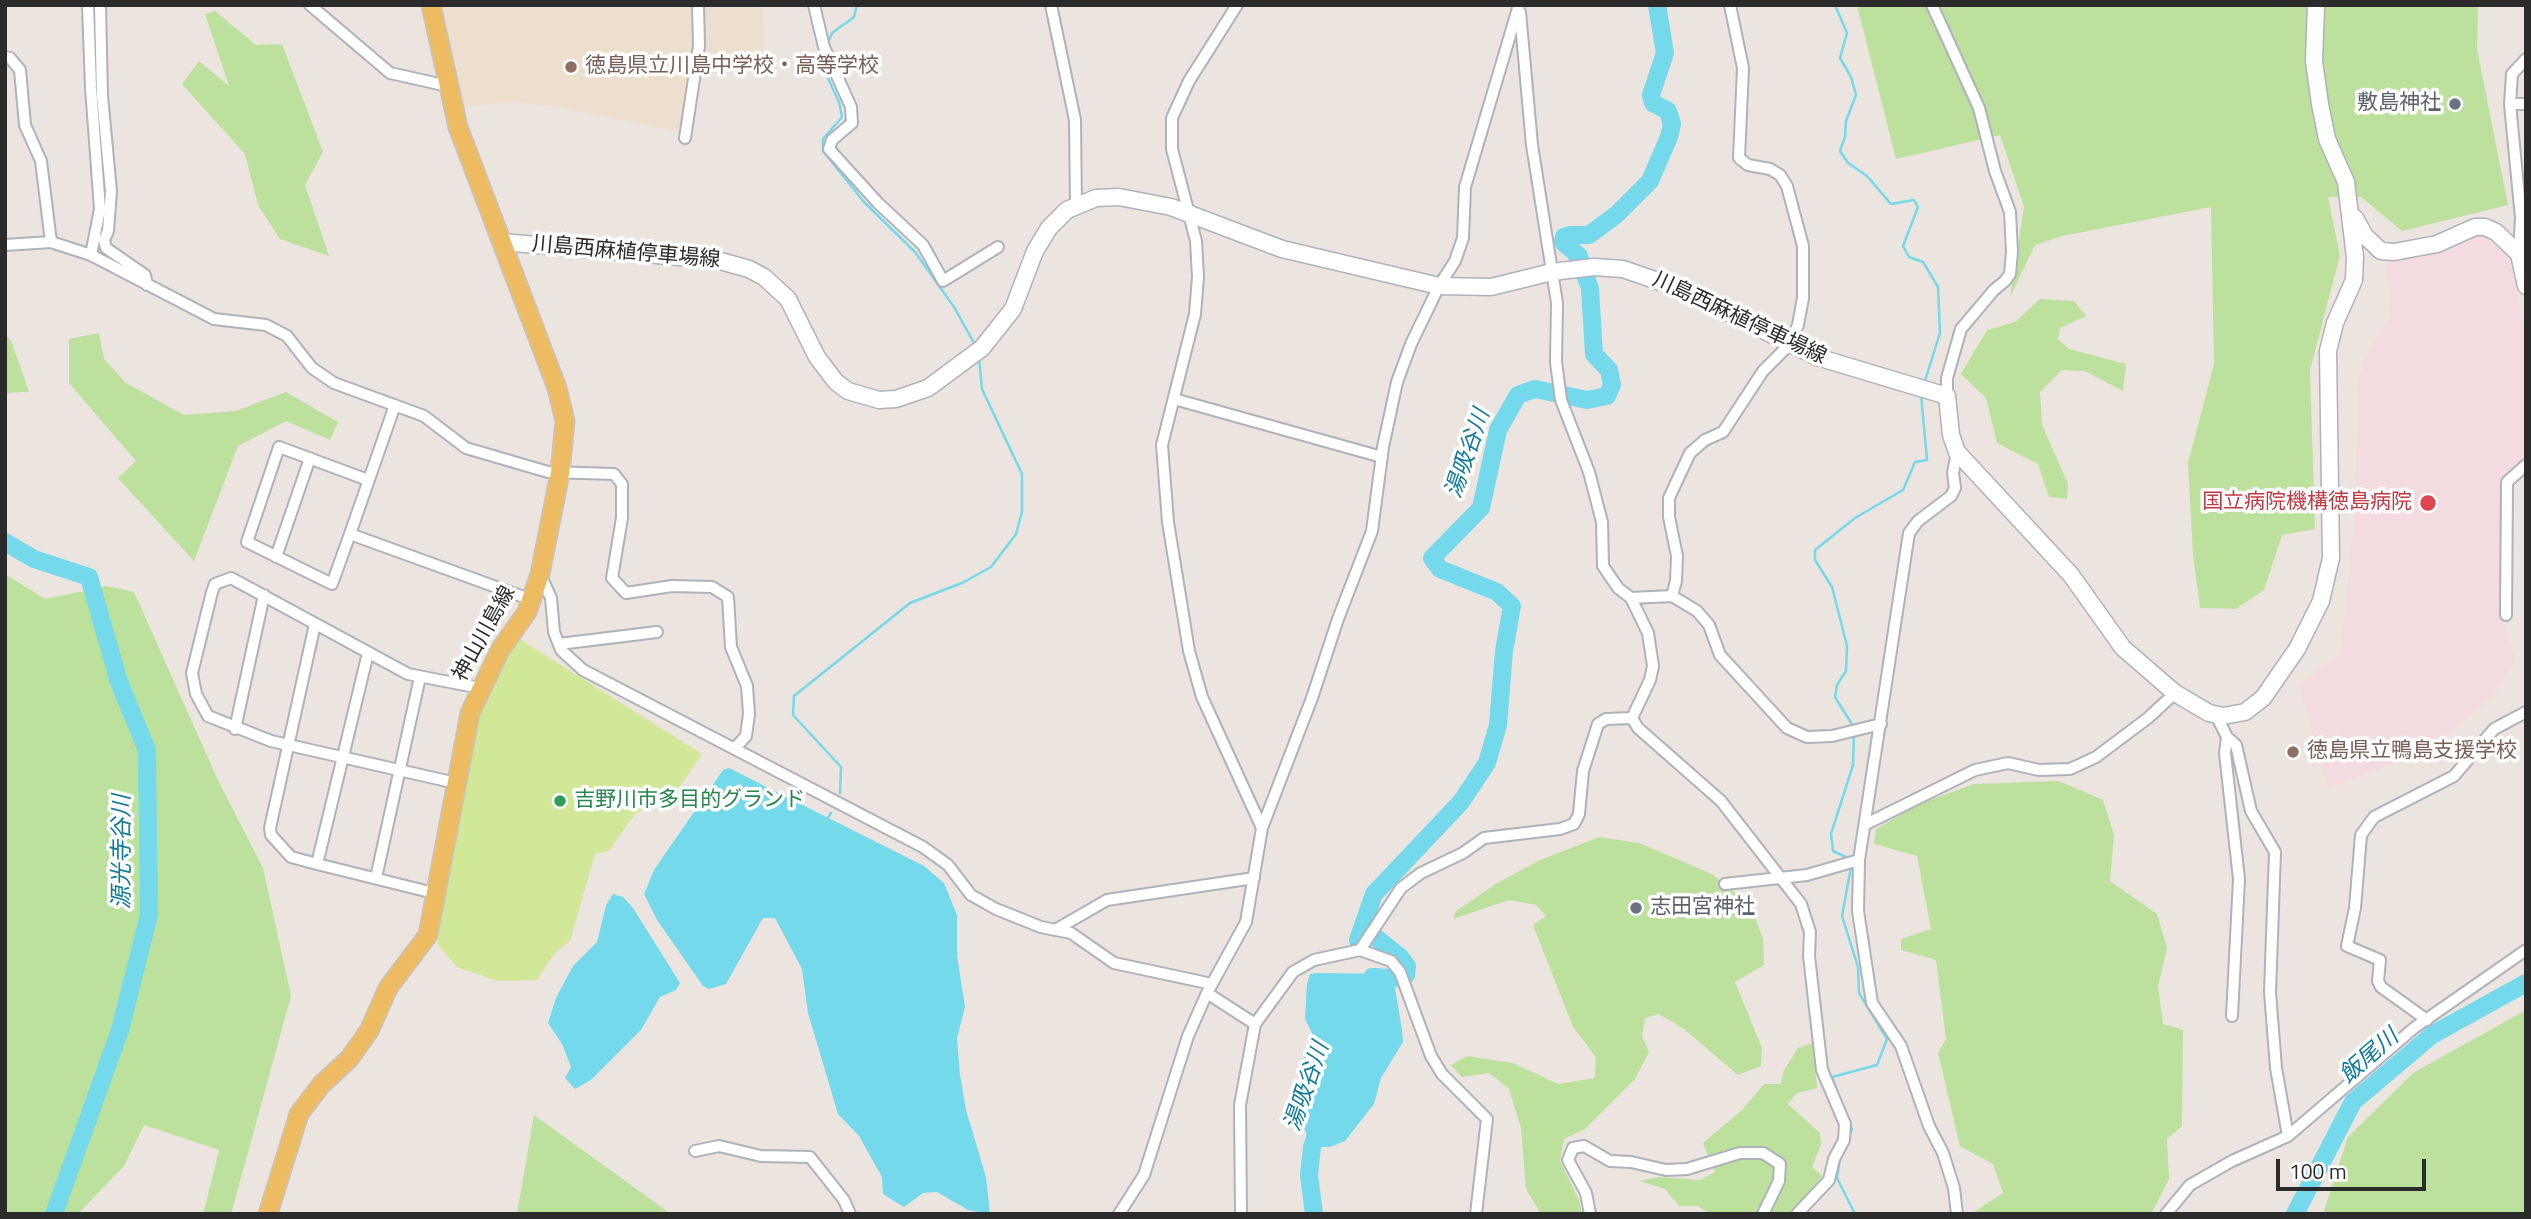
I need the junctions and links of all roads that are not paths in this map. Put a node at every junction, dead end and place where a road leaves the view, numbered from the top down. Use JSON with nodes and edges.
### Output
{"nodes":[{"id":1,"x":88,"y":5,"type":"edge"},
{"id":2,"x":100,"y":5,"type":"edge"},
{"id":3,"x":310,"y":5,"type":"edge"},
{"id":4,"x":431,"y":5,"type":"edge"},
{"id":5,"x":698,"y":5,"type":"edge"},
{"id":6,"x":814,"y":5,"type":"edge"},
{"id":7,"x":1051,"y":5,"type":"edge"},
{"id":8,"x":1237,"y":5,"type":"edge"},
{"id":9,"x":1519,"y":5,"type":"edge"},
{"id":10,"x":1730,"y":5,"type":"edge"},
{"id":11,"x":1932,"y":5,"type":"edge"},
{"id":12,"x":2316,"y":5,"type":"edge"},
{"id":13,"x":5,"y":57,"type":"edge"},
{"id":14,"x":2526,"y":59,"type":"edge"},
{"id":15,"x":448,"y":86,"type":"junction"},
{"id":16,"x":2510,"y":104,"type":"junction"},
{"id":17,"x":2526,"y":104,"type":"edge"},
{"id":18,"x":685,"y":138,"type":"dead end"},
{"id":19,"x":1076,"y":205,"type":"junction"},
{"id":20,"x":2350,"y":210,"type":"junction"},
{"id":21,"x":1189,"y":213,"type":"junction"},
{"id":22,"x":51,"y":242,"type":"junction"},
{"id":23,"x":501,"y":242,"type":"junction"},
{"id":24,"x":5,"y":245,"type":"edge"},
{"id":25,"x":998,"y":247,"type":"dead end"},
{"id":26,"x":2523,"y":254,"type":"edge"},
{"id":27,"x":91,"y":255,"type":"junction"},
{"id":28,"x":1552,"y":272,"type":"junction"},
{"id":29,"x":147,"y":285,"type":"junction"},
{"id":30,"x":1439,"y":286,"type":"junction"},
{"id":31,"x":2526,"y":286,"type":"edge"},
{"id":32,"x":1789,"y":345,"type":"junction"},
{"id":33,"x":1947,"y":396,"type":"junction"},
{"id":34,"x":1174,"y":399,"type":"junction"},
{"id":35,"x":395,"y":405,"type":"junction"},
{"id":36,"x":1957,"y":452,"type":"junction"},
{"id":37,"x":1382,"y":457,"type":"junction"},
{"id":38,"x":310,"y":458,"type":"junction"},
{"id":39,"x":2526,"y":465,"type":"edge"},
{"id":40,"x":560,"y":473,"type":"junction"},
{"id":41,"x":368,"y":480,"type":"junction"},
{"id":42,"x":350,"y":534,"type":"junction"},
{"id":43,"x":276,"y":557,"type":"junction"},
{"id":44,"x":540,"y":574,"type":"junction"},
{"id":45,"x":264,"y":595,"type":"junction"},
{"id":46,"x":1672,"y":596,"type":"junction"},
{"id":47,"x":1632,"y":598,"type":"junction"},
{"id":48,"x":532,"y":600,"type":"junction"},
{"id":49,"x":2506,"y":615,"type":"dead end"},
{"id":50,"x":316,"y":624,"type":"junction"},
{"id":51,"x":657,"y":632,"type":"dead end"},
{"id":52,"x":559,"y":644,"type":"junction"},
{"id":53,"x":368,"y":653,"type":"junction"},
{"id":54,"x":420,"y":677,"type":"junction"},
{"id":55,"x":480,"y":688,"type":"junction"},
{"id":56,"x":2175,"y":693,"type":"junction"},
{"id":57,"x":2526,"y":712,"type":"edge"},
{"id":58,"x":2217,"y":717,"type":"junction"},
{"id":59,"x":1632,"y":718,"type":"junction"},
{"id":60,"x":1881,"y":724,"type":"junction"},
{"id":61,"x":235,"y":729,"type":"junction"},
{"id":62,"x":2227,"y":737,"type":"junction"},
{"id":63,"x":289,"y":745,"type":"junction"},
{"id":64,"x":735,"y":748,"type":"junction"},
{"id":65,"x":342,"y":756,"type":"junction"},
{"id":66,"x":400,"y":771,"type":"junction"},
{"id":67,"x":456,"y":783,"type":"junction"},
{"id":68,"x":1866,"y":824,"type":"junction"},
{"id":69,"x":1262,"y":828,"type":"junction"},
{"id":70,"x":1859,"y":860,"type":"junction"},
{"id":71,"x":317,"y":864,"type":"junction"},
{"id":72,"x":376,"y":878,"type":"junction"},
{"id":73,"x":1254,"y":878,"type":"junction"},
{"id":74,"x":1783,"y":878,"type":"junction"},
{"id":75,"x":1725,"y":884,"type":"dead end"},
{"id":76,"x":438,"y":894,"type":"junction"},
{"id":77,"x":1055,"y":930,"type":"junction"},
{"id":78,"x":1360,"y":950,"type":"junction"},
{"id":79,"x":2526,"y":950,"type":"edge"},
{"id":80,"x":1210,"y":988,"type":"junction"},
{"id":81,"x":2232,"y":1016,"type":"dead end"},
{"id":82,"x":2427,"y":1020,"type":"junction"},
{"id":83,"x":1255,"y":1024,"type":"junction"},
{"id":84,"x":2288,"y":1136,"type":"junction"},
{"id":85,"x":695,"y":1151,"type":"dead end"},
{"id":86,"x":268,"y":1214,"type":"edge"},
{"id":87,"x":850,"y":1214,"type":"edge"},
{"id":88,"x":1119,"y":1214,"type":"edge"},
{"id":89,"x":1241,"y":1214,"type":"edge"},
{"id":90,"x":1476,"y":1214,"type":"edge"},
{"id":91,"x":1590,"y":1214,"type":"edge"},
{"id":92,"x":1763,"y":1214,"type":"edge"},
{"id":93,"x":1797,"y":1214,"type":"edge"},
{"id":94,"x":1957,"y":1214,"type":"edge"},
{"id":95,"x":2165,"y":1214,"type":"edge"}],
"edges":[{"from":1,"to":27,"type":"street"},
{"from":2,"to":29,"type":"street"},
{"from":3,"to":15,"type":"street"},
{"from":4,"to":15,"type":"main road","name":"神山川島線"},
{"from":5,"to":18,"type":"street"},
{"from":6,"to":25,"type":"street"},
{"from":7,"to":19,"type":"street"},
{"from":8,"to":21,"type":"street"},
{"from":9,"to":28,"type":"street"},
{"from":9,"to":30,"type":"street"},
{"from":10,"to":32,"type":"street"},
{"from":11,"to":33,"type":"street"},
{"from":12,"to":20,"type":"main road"},
{"from":13,"to":22,"type":"street"},
{"from":14,"to":16,"type":"street"},
{"from":15,"to":23,"type":"main road","name":"神山川島線"},
{"from":16,"to":17,"type":"street"},
{"from":16,"to":26,"type":"street"},
{"from":19,"to":21,"type":"main road","name":"川島西麻植停車場線"},
{"from":19,"to":23,"type":"main road","name":"川島西麻植停車場線"},
{"from":20,"to":26,"type":"main road"},
{"from":20,"to":58,"type":"main road"},
{"from":21,"to":30,"type":"main road","name":"川島西麻植停車場線"},
{"from":21,"to":34,"type":"street"},
{"from":22,"to":24,"type":"street"},
{"from":22,"to":27,"type":"street"},
{"from":23,"to":40,"type":"main road","name":"神山川島線"},
{"from":26,"to":31,"type":"main road"},
{"from":27,"to":29,"type":"street"},
{"from":28,"to":30,"type":"main road","name":"川島西麻植停車場線"},
{"from":28,"to":32,"type":"main road","name":"川島西麻植停車場線"},
{"from":28,"to":47,"type":"street"},
{"from":29,"to":35,"type":"street"},
{"from":30,"to":37,"type":"street"},
{"from":32,"to":33,"type":"main road","name":"川島西麻植停車場線"},
{"from":32,"to":46,"type":"street"},
{"from":33,"to":36,"type":"main road"},
{"from":34,"to":37,"type":"street"},
{"from":34,"to":69,"type":"street"},
{"from":35,"to":40,"type":"street"},
{"from":35,"to":41,"type":"street"},
{"from":36,"to":56,"type":"main road"},
{"from":36,"to":60,"type":"street"},
{"from":37,"to":69,"type":"street"},
{"from":38,"to":41,"type":"street"},
{"from":38,"to":43,"type":"street"},
{"from":38,"to":43,"type":"street"},
{"from":39,"to":49,"type":"street"},
{"from":40,"to":44,"type":"main road","name":"神山川島線"},
{"from":40,"to":64,"type":"street"},
{"from":41,"to":42,"type":"street"},
{"from":42,"to":43,"type":"street"},
{"from":42,"to":48,"type":"street"},
{"from":44,"to":48,"type":"main road","name":"神山川島線"},
{"from":44,"to":52,"type":"street"},
{"from":45,"to":50,"type":"street"},
{"from":45,"to":61,"type":"street"},
{"from":45,"to":61,"type":"street"},
{"from":46,"to":47,"type":"street"},
{"from":46,"to":60,"type":"street"},
{"from":47,"to":59,"type":"street"},
{"from":48,"to":55,"type":"main road","name":"神山川島線"},
{"from":50,"to":53,"type":"street"},
{"from":50,"to":63,"type":"street"},
{"from":51,"to":52,"type":"street"},
{"from":52,"to":64,"type":"street"},
{"from":53,"to":54,"type":"street"},
{"from":53,"to":65,"type":"street"},
{"from":54,"to":55,"type":"street"},
{"from":54,"to":66,"type":"street"},
{"from":55,"to":67,"type":"main road","name":"神山川島線"},
{"from":56,"to":58,"type":"main road"},
{"from":56,"to":68,"type":"street"},
{"from":57,"to":82,"type":"street"},
{"from":58,"to":62,"type":"street"},
{"from":59,"to":74,"type":"street"},
{"from":59,"to":78,"type":"street"},
{"from":60,"to":68,"type":"street"},
{"from":61,"to":63,"type":"street"},
{"from":62,"to":81,"type":"street"},
{"from":62,"to":84,"type":"street"},
{"from":63,"to":65,"type":"street"},
{"from":63,"to":71,"type":"street"},
{"from":64,"to":77,"type":"street"},
{"from":65,"to":66,"type":"street"},
{"from":65,"to":71,"type":"street"},
{"from":66,"to":67,"type":"street"},
{"from":66,"to":72,"type":"street"},
{"from":67,"to":76,"type":"main road","name":"神山川島線"},
{"from":68,"to":70,"type":"street"},
{"from":69,"to":73,"type":"street"},
{"from":70,"to":74,"type":"street"},
{"from":70,"to":94,"type":"street"},
{"from":71,"to":72,"type":"street"},
{"from":72,"to":76,"type":"street"},
{"from":73,"to":77,"type":"street"},
{"from":73,"to":80,"type":"street"},
{"from":74,"to":75,"type":"street"},
{"from":74,"to":93,"type":"street"},
{"from":76,"to":86,"type":"main road","name":"神山川島線"},
{"from":77,"to":80,"type":"street"},
{"from":78,"to":83,"type":"street"},
{"from":78,"to":90,"type":"street"},
{"from":79,"to":82,"type":"street"},
{"from":80,"to":83,"type":"street"},
{"from":80,"to":88,"type":"street"},
{"from":82,"to":84,"type":"street"},
{"from":83,"to":89,"type":"street"},
{"from":84,"to":95,"type":"street"},
{"from":85,"to":87,"type":"street"},
{"from":91,"to":92,"type":"street"}]}
